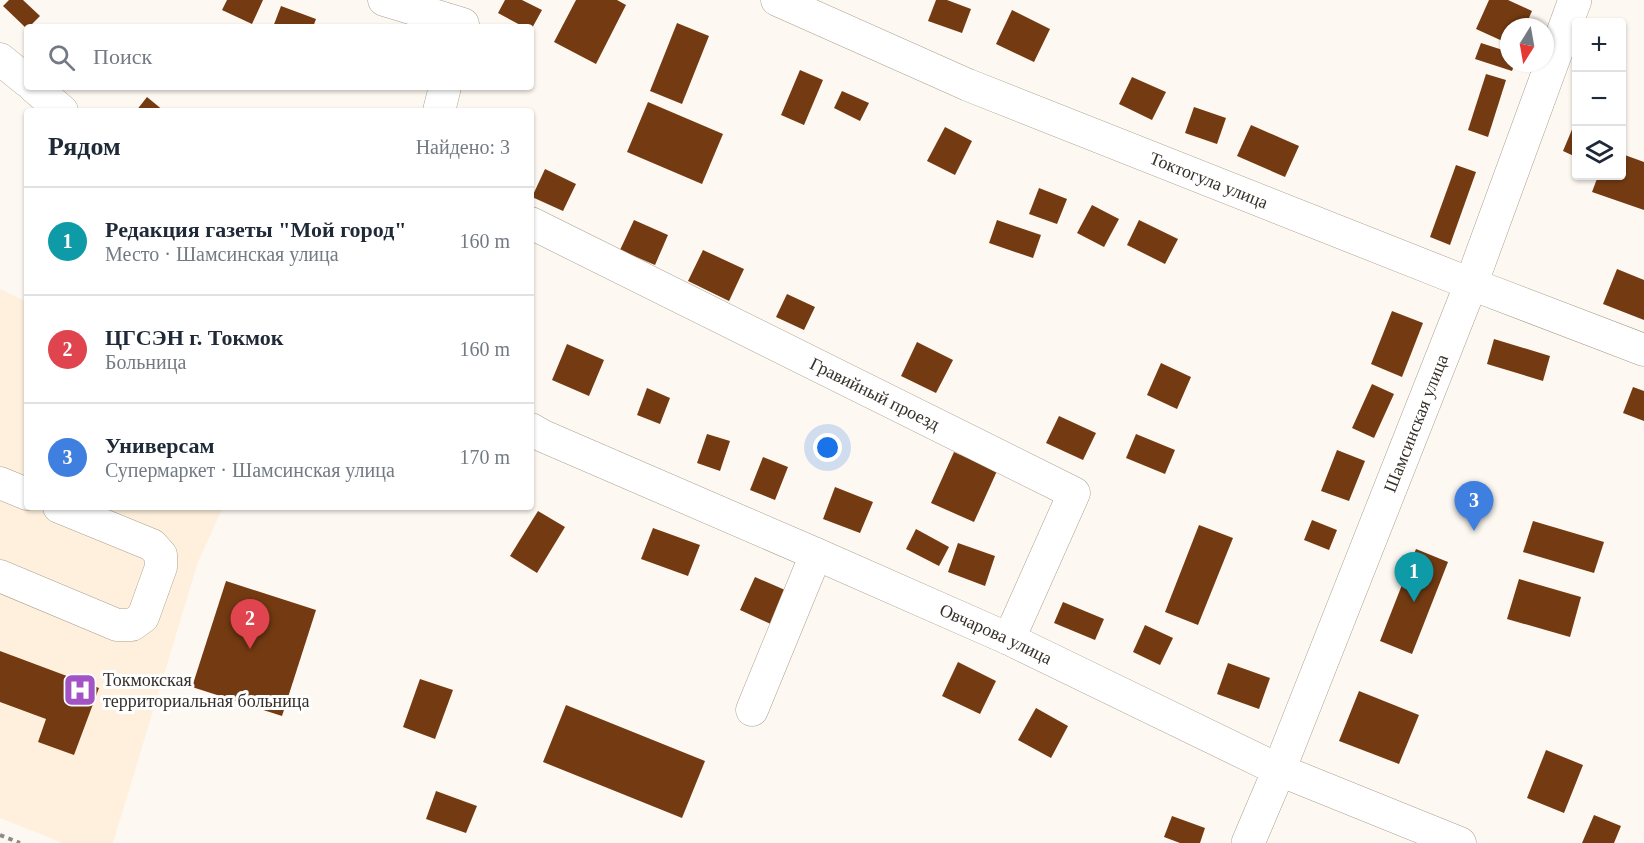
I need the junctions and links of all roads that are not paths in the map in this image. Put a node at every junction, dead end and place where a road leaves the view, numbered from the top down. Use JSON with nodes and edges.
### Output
{"nodes":[{"id":1,"x":384,"y":0,"type":"edge"},
{"id":2,"x":777,"y":0,"type":"edge"},
{"id":3,"x":1575,"y":0,"type":"edge"},
{"id":4,"x":464,"y":17,"type":"edge"},
{"id":5,"x":0,"y":59,"type":"edge"},
{"id":6,"x":24,"y":79,"type":"edge"},
{"id":7,"x":38,"y":90,"type":"edge"},
{"id":8,"x":444,"y":90,"type":"edge"},
{"id":9,"x":58,"y":108,"type":"edge"},
{"id":10,"x":440,"y":108,"type":"edge"},
{"id":11,"x":534,"y":224,"type":"edge"},
{"id":12,"x":1471,"y":284,"type":"junction"},
{"id":13,"x":1644,"y":350,"type":"edge"},
{"id":14,"x":534,"y":431,"type":"edge"},
{"id":15,"x":0,"y":483,"type":"edge"},
{"id":16,"x":24,"y":493,"type":"edge"},
{"id":17,"x":66,"y":510,"type":"edge"},
{"id":18,"x":816,"y":554,"type":"junction"},
{"id":19,"x":0,"y":576,"type":"edge"},
{"id":20,"x":1009,"y":639,"type":"junction"},
{"id":21,"x":752,"y":710,"type":"dead end"},
{"id":22,"x":1279,"y":770,"type":"junction"},
{"id":23,"x":1248,"y":843,"type":"edge"},
{"id":24,"x":1460,"y":843,"type":"edge"}],
"edges":[{"from":1,"to":4,"type":"street"},
{"from":2,"to":12,"type":"street","name":"Токтогула улица"},
{"from":3,"to":12,"type":"main road","name":"Шамсинская улица"},
{"from":5,"to":6,"type":"street"},
{"from":7,"to":9,"type":"street"},
{"from":8,"to":10,"type":"street"},
{"from":11,"to":20,"type":"street","name":"Гравийный проезд"},
{"from":12,"to":13,"type":"street","name":"Токтогула улица"},
{"from":12,"to":22,"type":"main road","name":"Шамсинская улица"},
{"from":14,"to":18,"type":"street","name":"Овчарова улица"},
{"from":15,"to":16,"type":"street"},
{"from":17,"to":19,"type":"street"},
{"from":18,"to":20,"type":"street","name":"Овчарова улица"},
{"from":18,"to":21,"type":"street"},
{"from":20,"to":22,"type":"street","name":"Овчарова улица"},
{"from":22,"to":23,"type":"main road","name":"Шамсинская улица"},
{"from":22,"to":24,"type":"street","name":"Овчарова улица"}]}
